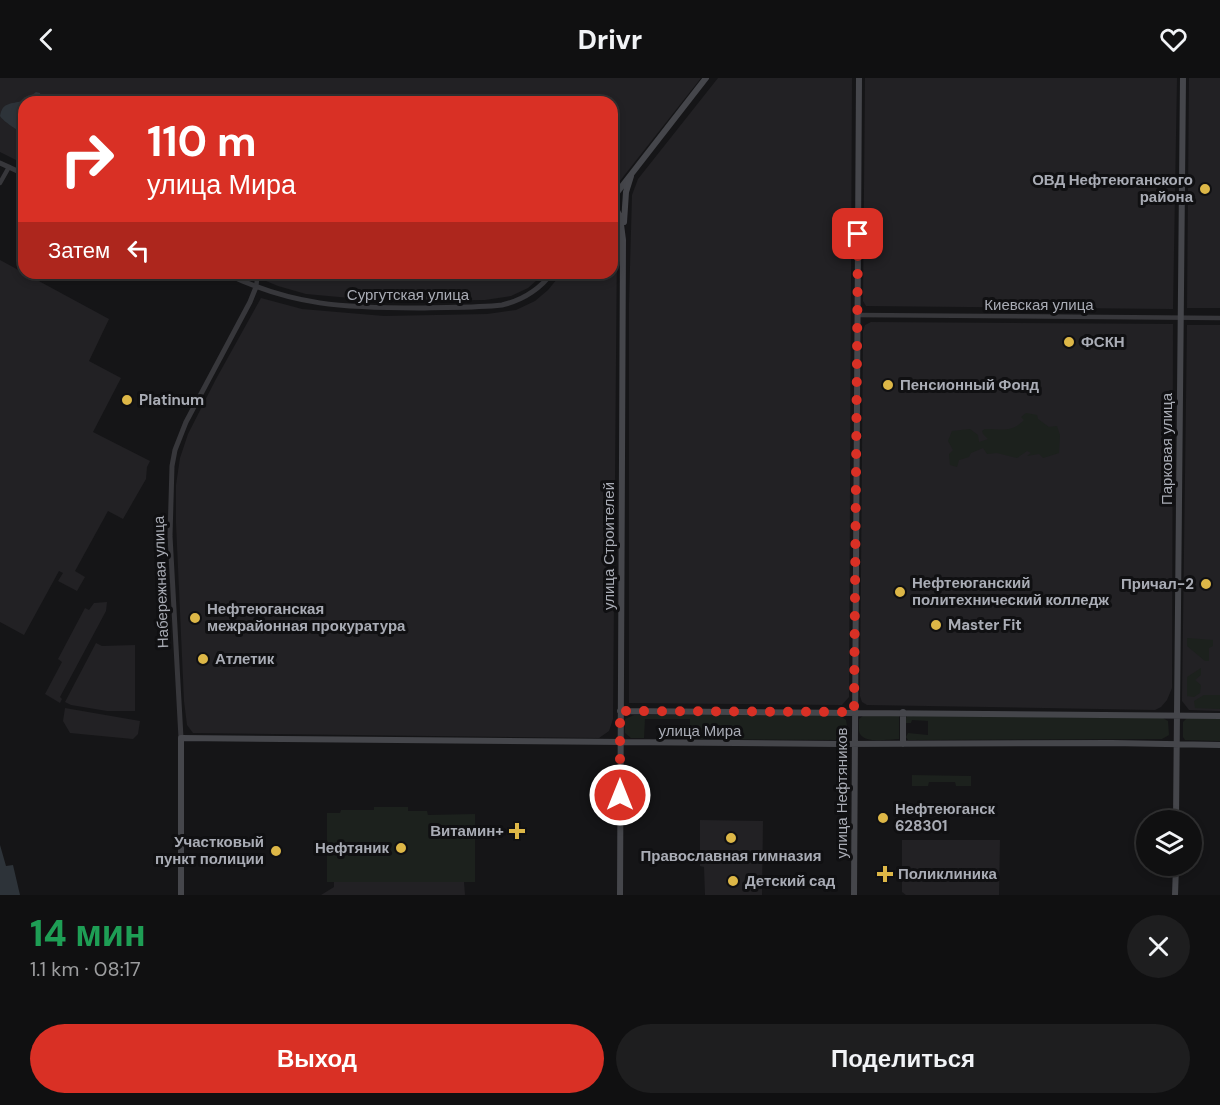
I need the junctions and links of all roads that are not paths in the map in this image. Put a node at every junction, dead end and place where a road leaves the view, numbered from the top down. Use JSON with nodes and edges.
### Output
{"nodes":[{"id":1,"x":706,"y":78,"type":"edge"},
{"id":2,"x":859,"y":78,"type":"edge"},
{"id":3,"x":1183,"y":78,"type":"edge"},
{"id":4,"x":0,"y":163,"type":"edge"},
{"id":5,"x":9,"y":167,"type":"junction"},
{"id":6,"x":634,"y":170,"type":"junction"},
{"id":7,"x":18,"y":171,"type":"edge"},
{"id":8,"x":0,"y":183,"type":"edge"},
{"id":9,"x":618,"y":191,"type":"edge"},
{"id":10,"x":618,"y":212,"type":"edge"},
{"id":11,"x":618,"y":228,"type":"edge"},
{"id":12,"x":623,"y":240,"type":"junction"},
{"id":13,"x":238,"y":279,"type":"edge"},
{"id":14,"x":257,"y":279,"type":"edge"},
{"id":15,"x":546,"y":279,"type":"edge"},
{"id":16,"x":256,"y":287,"type":"junction"},
{"id":17,"x":857,"y":315,"type":"junction"},
{"id":18,"x":1180,"y":317,"type":"junction"},
{"id":19,"x":1220,"y":318,"type":"edge"},
{"id":20,"x":620,"y":711,"type":"junction"},
{"id":21,"x":854,"y":712,"type":"junction"},
{"id":22,"x":903,"y":712,"type":"junction"},
{"id":23,"x":1177,"y":715,"type":"junction"},
{"id":24,"x":1220,"y":716,"type":"edge"},
{"id":25,"x":181,"y":738,"type":"junction"},
{"id":26,"x":620,"y":742,"type":"junction"},
{"id":27,"x":854,"y":744,"type":"junction"},
{"id":28,"x":903,"y":744,"type":"junction"},
{"id":29,"x":1177,"y":744,"type":"junction"},
{"id":30,"x":1220,"y":745,"type":"edge"},
{"id":31,"x":1176,"y":810,"type":"edge"},
{"id":32,"x":1176,"y":876,"type":"edge"},
{"id":33,"x":182,"y":895,"type":"edge"},
{"id":34,"x":620,"y":895,"type":"edge"},
{"id":35,"x":854,"y":895,"type":"edge"},
{"id":36,"x":1175,"y":895,"type":"edge"}],
"edges":[{"from":1,"to":6,"type":"main road"},
{"from":2,"to":17,"type":"main road","name":"улица Нефтяников"},
{"from":3,"to":18,"type":"main road","name":"Парковая улица"},
{"from":4,"to":5,"type":"street"},
{"from":5,"to":7,"type":"street"},
{"from":5,"to":8,"type":"street"},
{"from":6,"to":9,"type":"main road"},
{"from":6,"to":12,"type":"main road"},
{"from":10,"to":12,"type":"main road","name":"улица Строителей"},
{"from":11,"to":12,"type":"street"},
{"from":12,"to":20,"type":"main road","name":"улица Строителей"},
{"from":13,"to":16,"type":"street","name":"Сургутская улица"},
{"from":14,"to":16,"type":"street"},
{"from":15,"to":16,"type":"street","name":"Сургутская улица"},
{"from":16,"to":25,"type":"street","name":"Набережная улица"},
{"from":17,"to":18,"type":"street","name":"Киевская улица"},
{"from":17,"to":21,"type":"main road","name":"улица Нефтяников"},
{"from":18,"to":19,"type":"street","name":"Киевская улица"},
{"from":18,"to":23,"type":"main road","name":"Парковая улица"},
{"from":20,"to":21,"type":"main road","name":"улица Мира"},
{"from":20,"to":26,"type":"main road","name":"улица Строителей"},
{"from":21,"to":22,"type":"main road","name":"улица Мира"},
{"from":21,"to":27,"type":"main road","name":"улица Нефтяников"},
{"from":22,"to":23,"type":"main road","name":"улица Мира"},
{"from":22,"to":28,"type":"main road"},
{"from":23,"to":24,"type":"main road","name":"улица Мира"},
{"from":23,"to":29,"type":"main road","name":"Парковая улица"},
{"from":25,"to":26,"type":"main road","name":"улица Мира"},
{"from":25,"to":33,"type":"main road","name":"Набережная улица"},
{"from":26,"to":27,"type":"main road","name":"улица Мира"},
{"from":26,"to":34,"type":"main road","name":"улица Строителей"},
{"from":27,"to":28,"type":"main road","name":"улица Мира"},
{"from":27,"to":35,"type":"main road","name":"улица Нефтяников"},
{"from":28,"to":29,"type":"main road","name":"улица Мира"},
{"from":29,"to":30,"type":"main road","name":"улица Мира"},
{"from":29,"to":31,"type":"main road","name":"Парковая улица"},
{"from":32,"to":36,"type":"main road"}]}
